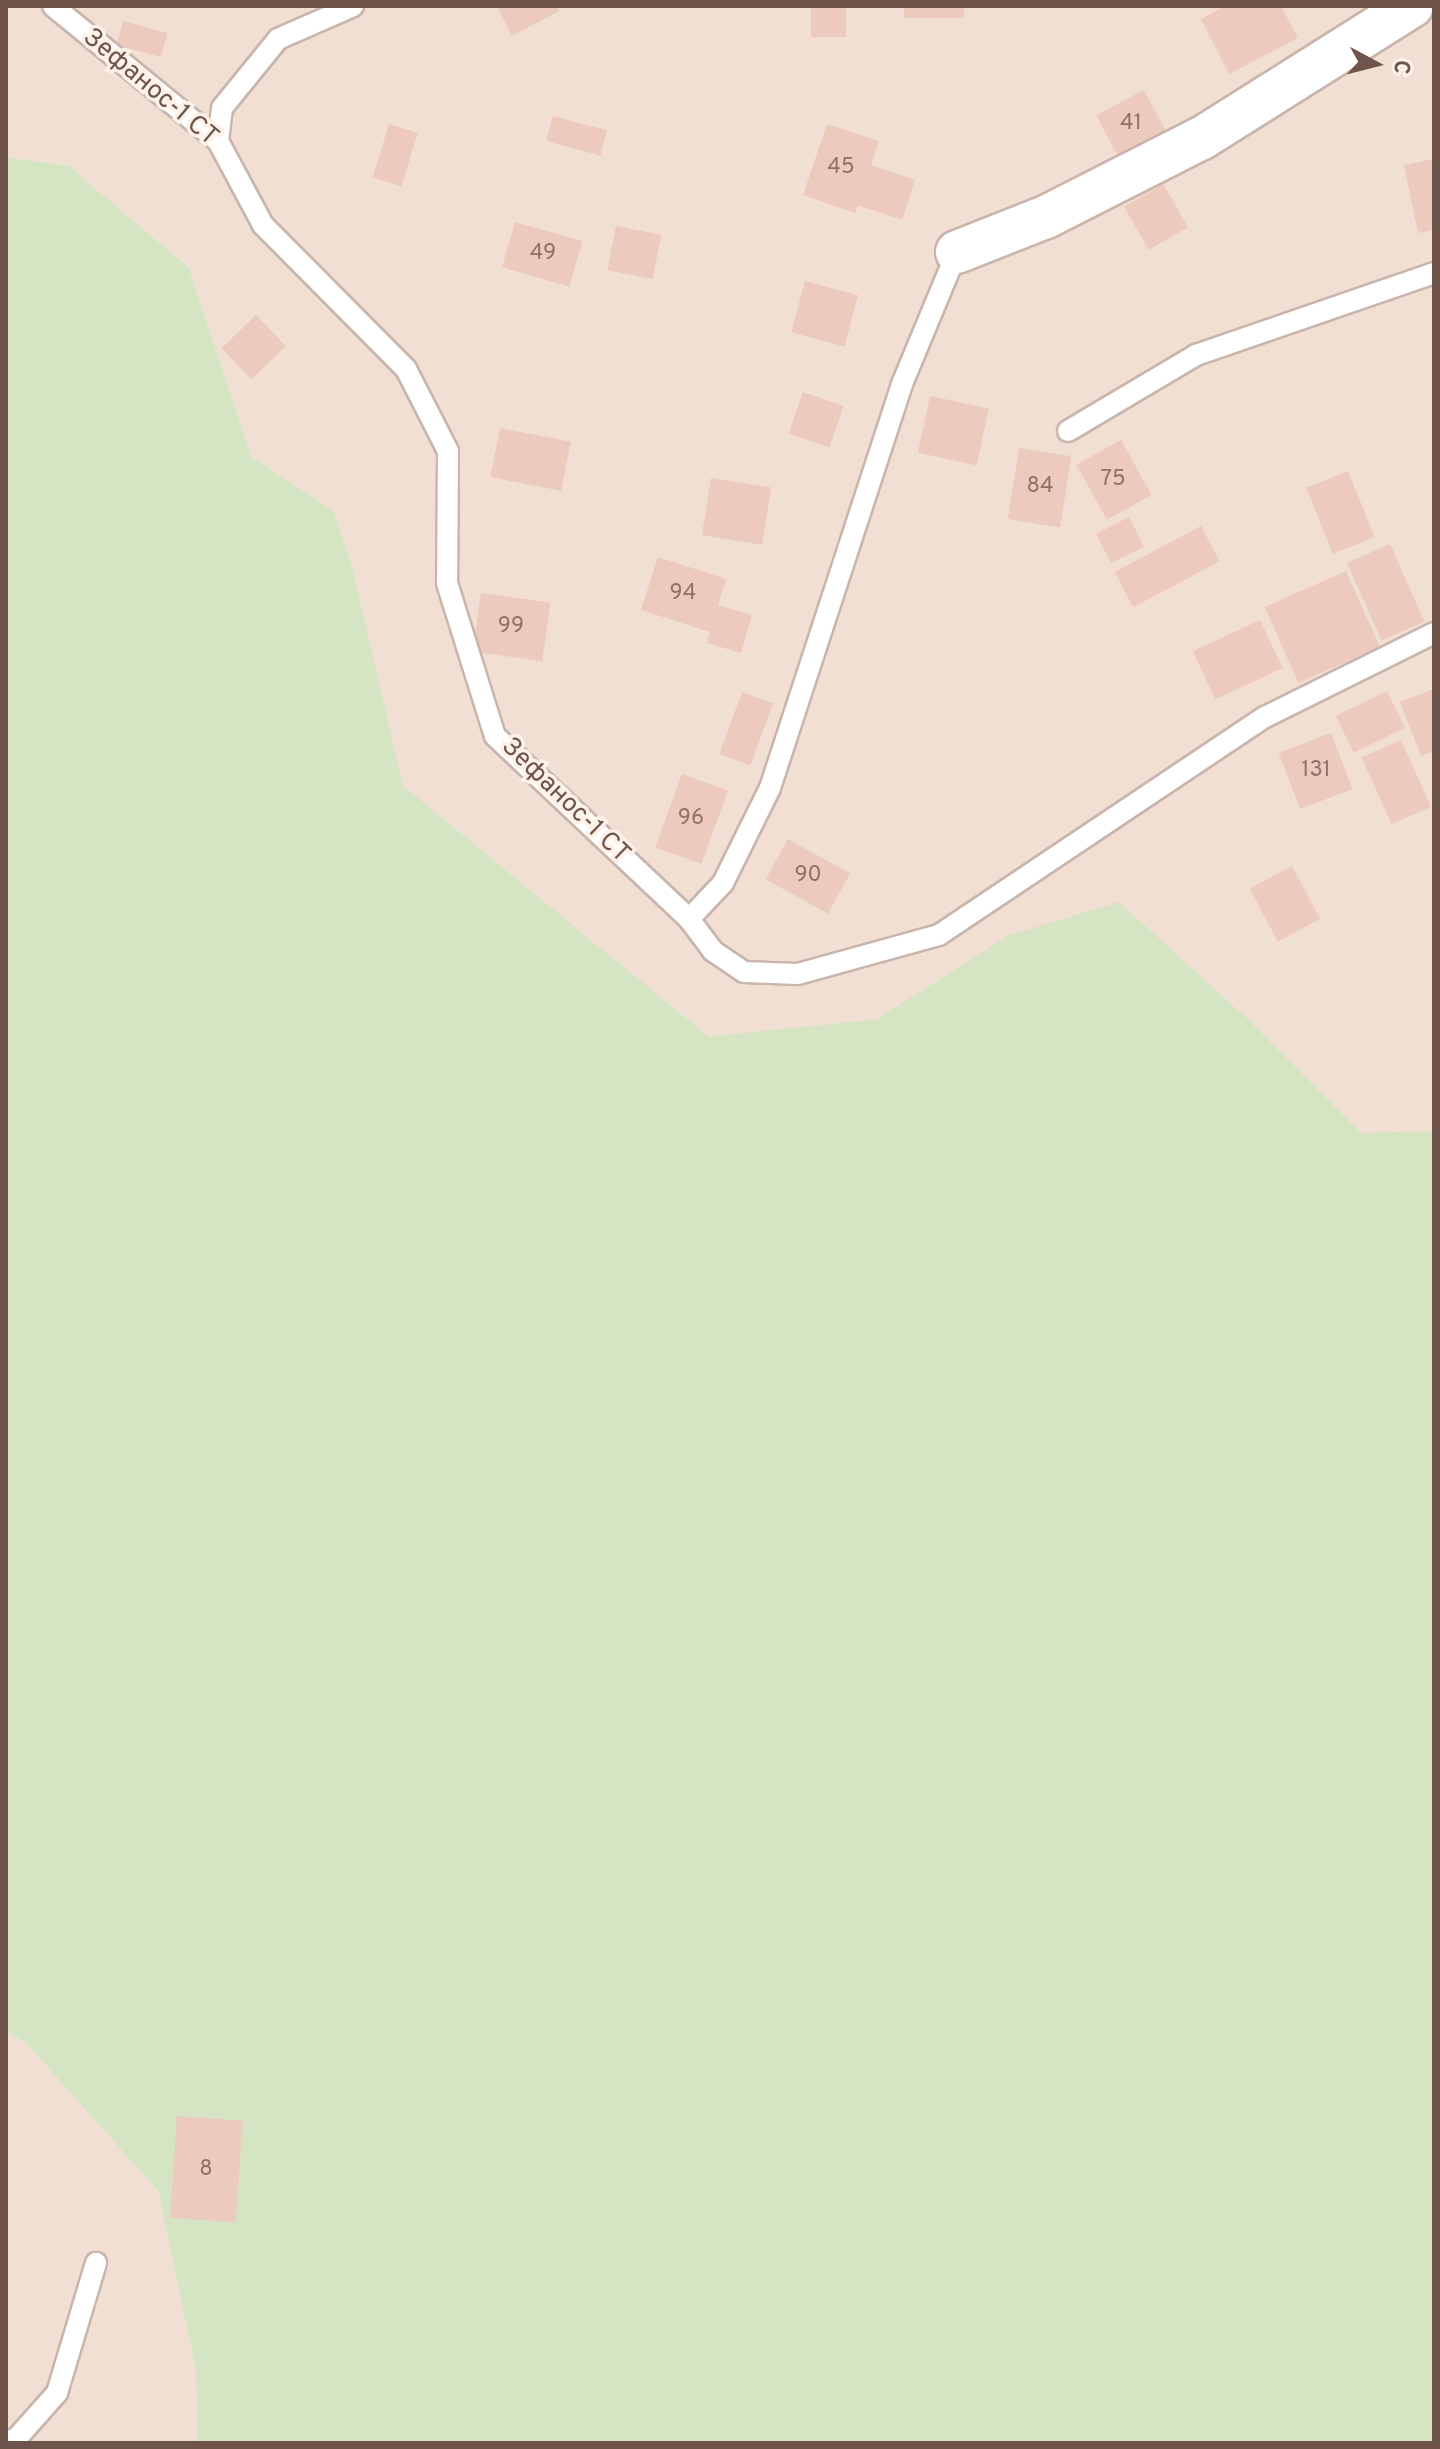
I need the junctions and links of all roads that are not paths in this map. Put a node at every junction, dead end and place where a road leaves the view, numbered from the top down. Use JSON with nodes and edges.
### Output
{"nodes":[{"id":1,"x":53,"y":6,"type":"edge"},
{"id":2,"x":353,"y":6,"type":"edge"},
{"id":3,"x":1412,"y":6,"type":"edge"},
{"id":4,"x":218,"y":141,"type":"junction"},
{"id":5,"x":957,"y":252,"type":"joint"},
{"id":6,"x":1434,"y":273,"type":"edge"},
{"id":7,"x":1068,"y":431,"type":"dead end"},
{"id":8,"x":1434,"y":633,"type":"edge"},
{"id":9,"x":689,"y":919,"type":"junction"},
{"id":10,"x":96,"y":2263,"type":"dead end"},
{"id":11,"x":6,"y":2441,"type":"edge"}],
"edges":[{"from":1,"to":4,"type":"lane","name":"Зефанос-1 СТ"},
{"from":2,"to":4,"type":"lane"},
{"from":3,"to":5,"type":"street"},
{"from":4,"to":9,"type":"lane","name":"Зефанос-1 СТ"},
{"from":5,"to":9,"type":"lane"},
{"from":6,"to":7,"type":"lane"},
{"from":8,"to":9,"type":"lane","name":"Зефанос-1 СТ"},
{"from":10,"to":11,"type":"lane"}]}
